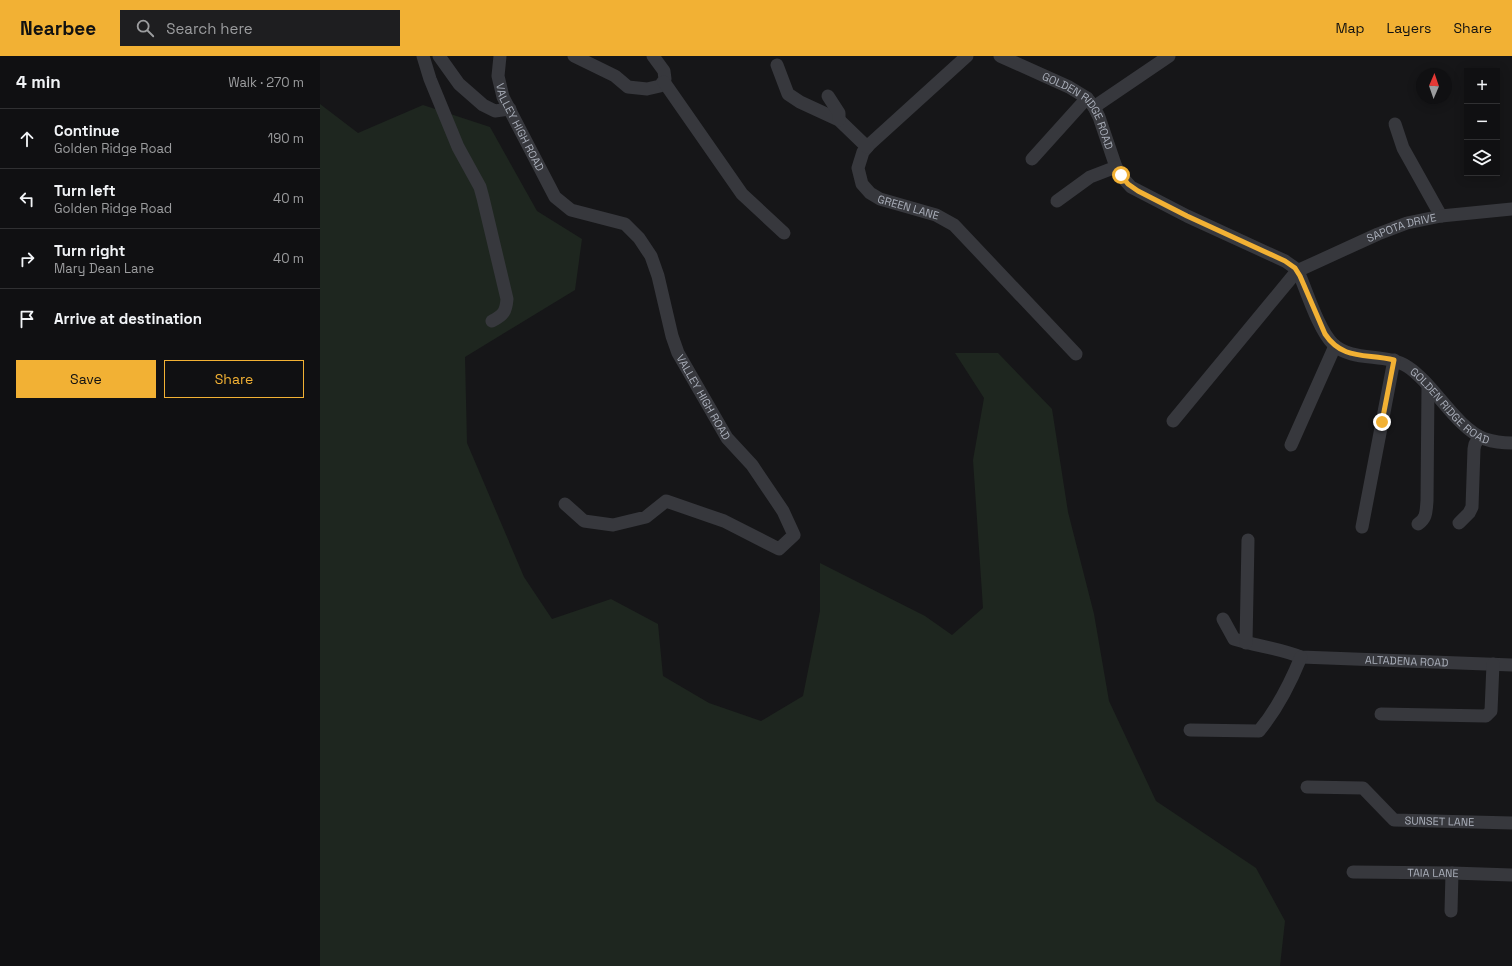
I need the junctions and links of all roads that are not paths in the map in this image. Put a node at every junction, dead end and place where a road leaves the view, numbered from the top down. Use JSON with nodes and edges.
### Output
{"nodes":[{"id":1,"x":423,"y":56,"type":"edge"},
{"id":2,"x":439,"y":56,"type":"edge"},
{"id":3,"x":500,"y":56,"type":"edge"},
{"id":4,"x":574,"y":56,"type":"edge"},
{"id":5,"x":653,"y":56,"type":"edge"},
{"id":6,"x":967,"y":56,"type":"edge"},
{"id":7,"x":1000,"y":56,"type":"edge"},
{"id":8,"x":1169,"y":56,"type":"edge"},
{"id":9,"x":777,"y":66,"type":"dead end"},
{"id":10,"x":664,"y":82,"type":"junction"},
{"id":11,"x":828,"y":96,"type":"dead end"},
{"id":12,"x":1091,"y":102,"type":"junction"},
{"id":13,"x":510,"y":109,"type":"junction"},
{"id":14,"x":839,"y":120,"type":"junction"},
{"id":15,"x":1395,"y":124,"type":"dead end"},
{"id":16,"x":867,"y":147,"type":"junction"},
{"id":17,"x":1032,"y":159,"type":"dead end"},
{"id":18,"x":1116,"y":167,"type":"junction"},
{"id":19,"x":1057,"y":201,"type":"dead end"},
{"id":20,"x":1512,"y":209,"type":"edge"},
{"id":21,"x":1441,"y":216,"type":"junction"},
{"id":22,"x":784,"y":233,"type":"dead end"},
{"id":23,"x":1297,"y":271,"type":"junction"},
{"id":24,"x":492,"y":321,"type":"dead end"},
{"id":25,"x":1335,"y":346,"type":"junction"},
{"id":26,"x":1076,"y":354,"type":"dead end"},
{"id":27,"x":1394,"y":360,"type":"junction"},
{"id":28,"x":1428,"y":386,"type":"junction"},
{"id":29,"x":1173,"y":421,"type":"dead end"},
{"id":30,"x":1480,"y":437,"type":"junction"},
{"id":31,"x":1512,"y":443,"type":"edge"},
{"id":32,"x":1291,"y":446,"type":"dead end"},
{"id":33,"x":565,"y":504,"type":"dead end"},
{"id":34,"x":1459,"y":523,"type":"dead end"},
{"id":35,"x":1418,"y":524,"type":"dead end"},
{"id":36,"x":1362,"y":527,"type":"dead end"},
{"id":37,"x":1248,"y":540,"type":"dead end"},
{"id":38,"x":1224,"y":619,"type":"dead end"},
{"id":39,"x":1246,"y":643,"type":"junction"},
{"id":40,"x":1301,"y":657,"type":"junction"},
{"id":41,"x":1493,"y":664,"type":"junction"},
{"id":42,"x":1512,"y":665,"type":"edge"},
{"id":43,"x":1382,"y":714,"type":"dead end"},
{"id":44,"x":1190,"y":730,"type":"dead end"},
{"id":45,"x":1307,"y":787,"type":"dead end"},
{"id":46,"x":1512,"y":823,"type":"edge"},
{"id":47,"x":1354,"y":872,"type":"dead end"},
{"id":48,"x":1452,"y":872,"type":"junction"},
{"id":49,"x":1512,"y":875,"type":"edge"},
{"id":50,"x":1451,"y":911,"type":"dead end"}],
"edges":[{"from":1,"to":24,"type":"street"},
{"from":2,"to":13,"type":"street"},
{"from":3,"to":13,"type":"street","name":"VALLEY HIGH ROAD"},
{"from":4,"to":10,"type":"street"},
{"from":5,"to":10,"type":"street"},
{"from":6,"to":16,"type":"street","name":"GREEN LANE"},
{"from":7,"to":12,"type":"street","name":"GOLDEN RIDGE ROAD"},
{"from":8,"to":12,"type":"street"},
{"from":9,"to":14,"type":"street"},
{"from":10,"to":22,"type":"street"},
{"from":11,"to":14,"type":"street"},
{"from":12,"to":17,"type":"street"},
{"from":12,"to":18,"type":"street","name":"GOLDEN RIDGE ROAD"},
{"from":13,"to":33,"type":"street","name":"VALLEY HIGH ROAD"},
{"from":14,"to":16,"type":"street"},
{"from":15,"to":21,"type":"street"},
{"from":16,"to":26,"type":"street","name":"GREEN LANE"},
{"from":18,"to":19,"type":"street"},
{"from":18,"to":23,"type":"street","name":"GOLDEN RIDGE ROAD"},
{"from":20,"to":21,"type":"street","name":"SAPOTA DRIVE"},
{"from":21,"to":23,"type":"street","name":"SAPOTA DRIVE"},
{"from":23,"to":25,"type":"street","name":"GOLDEN RIDGE ROAD"},
{"from":23,"to":29,"type":"street"},
{"from":25,"to":27,"type":"street","name":"GOLDEN RIDGE ROAD"},
{"from":25,"to":32,"type":"street"},
{"from":27,"to":28,"type":"street","name":"GOLDEN RIDGE ROAD"},
{"from":27,"to":36,"type":"street"},
{"from":28,"to":30,"type":"street","name":"GOLDEN RIDGE ROAD"},
{"from":28,"to":35,"type":"street"},
{"from":30,"to":31,"type":"street","name":"GOLDEN RIDGE ROAD"},
{"from":30,"to":34,"type":"street"},
{"from":37,"to":39,"type":"street"},
{"from":38,"to":39,"type":"street"},
{"from":39,"to":40,"type":"street","name":"ALTADENA ROAD"},
{"from":40,"to":41,"type":"street","name":"ALTADENA ROAD"},
{"from":40,"to":44,"type":"street"},
{"from":41,"to":42,"type":"street","name":"ALTADENA ROAD"},
{"from":41,"to":43,"type":"street"},
{"from":45,"to":46,"type":"street","name":"SUNSET LANE"},
{"from":47,"to":48,"type":"street","name":"TAIA LANE"},
{"from":48,"to":49,"type":"street","name":"TAIA LANE"},
{"from":48,"to":50,"type":"street"}]}
